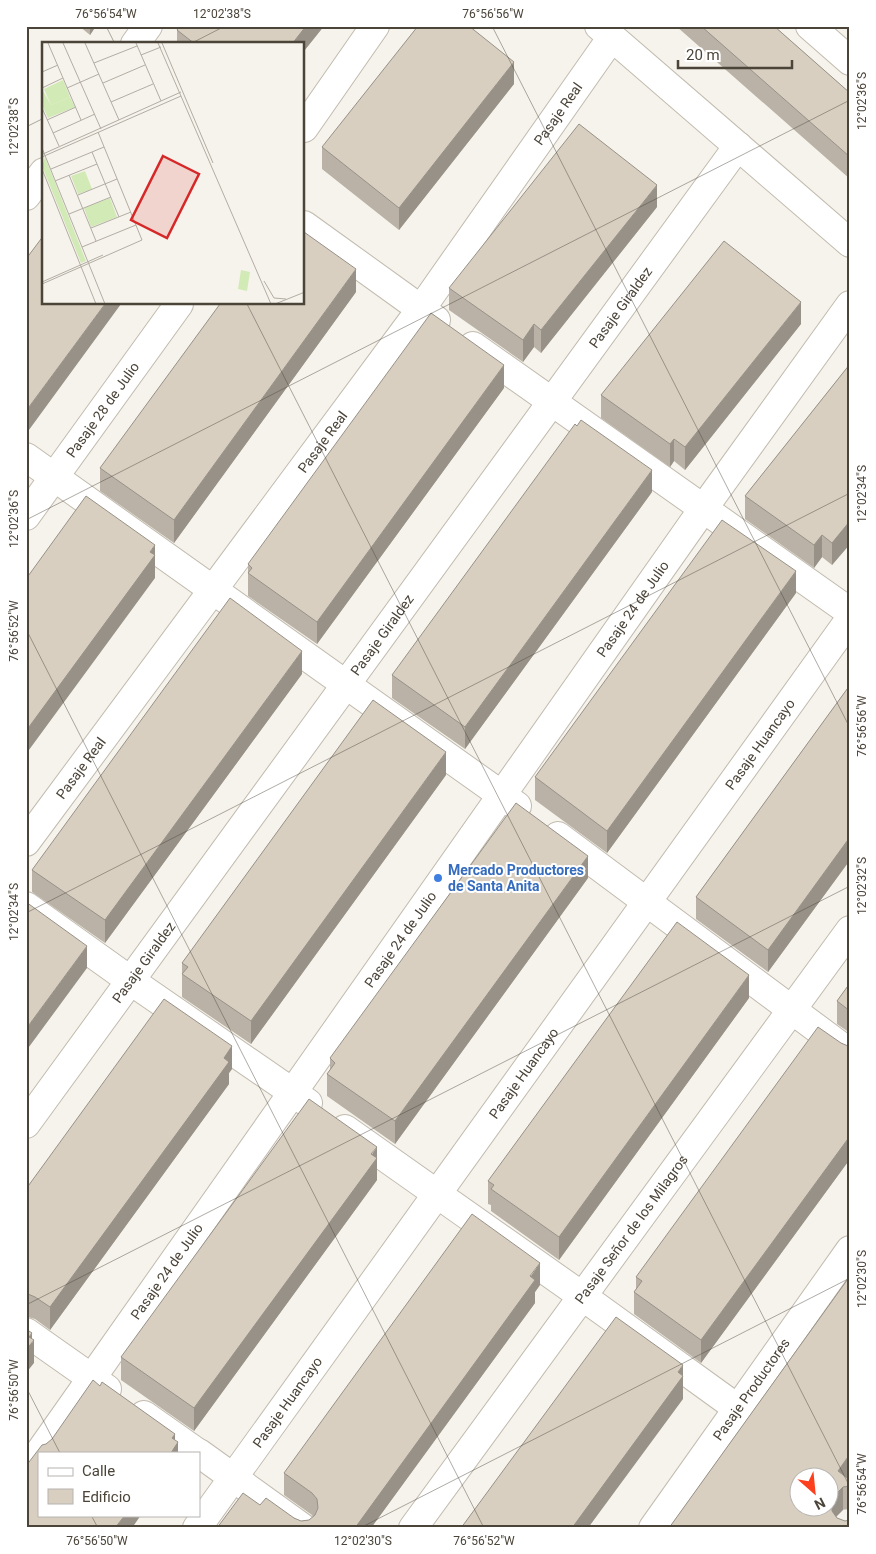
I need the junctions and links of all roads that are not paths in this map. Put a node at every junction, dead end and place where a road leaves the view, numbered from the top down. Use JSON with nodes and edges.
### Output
{"nodes":[{"id":1,"x":148,"y":26,"type":"edge"},
{"id":2,"x":375,"y":26,"type":"edge"},
{"id":3,"x":810,"y":26,"type":"edge"},
{"id":4,"x":606,"y":32,"type":"edge"},
{"id":5,"x":136,"y":42,"type":"edge"},
{"id":6,"x":850,"y":61,"type":"edge"},
{"id":7,"x":305,"y":127,"type":"edge"},
{"id":8,"x":738,"y":146,"type":"junction"},
{"id":9,"x":42,"y":175,"type":"edge"},
{"id":10,"x":26,"y":196,"type":"edge"},
{"id":11,"x":305,"y":226,"type":"edge"},
{"id":12,"x":850,"y":243,"type":"edge"},
{"id":13,"x":178,"y":305,"type":"edge"},
{"id":14,"x":850,"y":305,"type":"edge"},
{"id":15,"x":420,"y":309,"type":"junction"},
{"id":16,"x":551,"y":402,"type":"junction"},
{"id":17,"x":26,"y":457,"type":"edge"},
{"id":18,"x":55,"y":477,"type":"junction"},
{"id":19,"x":702,"y":509,"type":"junction"},
{"id":20,"x":26,"y":516,"type":"edge"},
{"id":21,"x":213,"y":590,"type":"junction"},
{"id":22,"x":850,"y":612,"type":"edge"},
{"id":23,"x":850,"y":619,"type":"edge"},
{"id":24,"x":346,"y":685,"type":"junction"},
{"id":25,"x":502,"y":795,"type":"junction"},
{"id":26,"x":26,"y":842,"type":"edge"},
{"id":27,"x":647,"y":901,"type":"junction"},
{"id":28,"x":26,"y":906,"type":"edge"},
{"id":29,"x":850,"y":930,"type":"edge"},
{"id":30,"x":131,"y":981,"type":"junction"},
{"id":31,"x":791,"y":1010,"type":"junction"},
{"id":32,"x":850,"y":1053,"type":"edge"},
{"id":33,"x":293,"y":1092,"type":"junction"},
{"id":34,"x":26,"y":1124,"type":"edge"},
{"id":35,"x":436,"y":1193,"type":"junction"},
{"id":36,"x":850,"y":1250,"type":"edge"},
{"id":37,"x":582,"y":1296,"type":"junction"},
{"id":38,"x":26,"y":1332,"type":"edge"},
{"id":39,"x":92,"y":1378,"type":"junction"},
{"id":40,"x":737,"y":1408,"type":"junction"},
{"id":41,"x":40,"y":1452,"type":"edge"},
{"id":42,"x":198,"y":1452,"type":"edge"},
{"id":43,"x":38,"y":1454,"type":"edge"},
{"id":44,"x":200,"y":1454,"type":"edge"},
{"id":45,"x":26,"y":1472,"type":"edge"},
{"id":46,"x":233,"y":1477,"type":"junction"},
{"id":47,"x":197,"y":1528,"type":"edge"},
{"id":48,"x":303,"y":1528,"type":"edge"},
{"id":49,"x":412,"y":1528,"type":"edge"},
{"id":50,"x":653,"y":1528,"type":"edge"}],
"edges":[{"from":1,"to":5,"type":"street"},
{"from":2,"to":7,"type":"street"},
{"from":3,"to":6,"type":"street"},
{"from":4,"to":8,"type":"street"},
{"from":4,"to":15,"type":"street","name":"Pasaje Real"},
{"from":8,"to":12,"type":"street"},
{"from":8,"to":16,"type":"street","name":"Pasaje Giraldez"},
{"from":9,"to":10,"type":"street"},
{"from":11,"to":15,"type":"street"},
{"from":13,"to":18,"type":"street","name":"Pasaje 28 de Julio"},
{"from":14,"to":19,"type":"street","name":"Pasaje 24 de Julio"},
{"from":15,"to":16,"type":"street"},
{"from":15,"to":21,"type":"street","name":"Pasaje Real"},
{"from":16,"to":19,"type":"street"},
{"from":16,"to":24,"type":"street","name":"Pasaje Giraldez"},
{"from":17,"to":18,"type":"street"},
{"from":18,"to":20,"type":"street","name":"Pasaje 28 de Julio"},
{"from":18,"to":21,"type":"street"},
{"from":19,"to":22,"type":"street"},
{"from":19,"to":25,"type":"street","name":"Pasaje 24 de Julio"},
{"from":21,"to":24,"type":"street"},
{"from":21,"to":26,"type":"street","name":"Pasaje Real"},
{"from":23,"to":27,"type":"street","name":"Pasaje Huancayo"},
{"from":24,"to":25,"type":"street"},
{"from":24,"to":30,"type":"street","name":"Pasaje Giraldez"},
{"from":25,"to":27,"type":"street"},
{"from":25,"to":33,"type":"street","name":"Pasaje 24 de Julio"},
{"from":27,"to":31,"type":"street"},
{"from":27,"to":35,"type":"street","name":"Pasaje Huancayo"},
{"from":28,"to":30,"type":"street"},
{"from":29,"to":31,"type":"street","name":"Pasaje Señor de los Milagros"},
{"from":30,"to":33,"type":"street"},
{"from":30,"to":34,"type":"street","name":"Pasaje Giraldez"},
{"from":31,"to":32,"type":"street"},
{"from":31,"to":37,"type":"street","name":"Pasaje Señor de los Milagros"},
{"from":33,"to":35,"type":"street"},
{"from":33,"to":39,"type":"street","name":"Pasaje 24 de Julio"},
{"from":35,"to":37,"type":"street"},
{"from":35,"to":46,"type":"street","name":"Pasaje Huancayo"},
{"from":36,"to":40,"type":"street","name":"Pasaje Productores"},
{"from":37,"to":40,"type":"street"},
{"from":37,"to":49,"type":"street","name":"Pasaje Señor de los Milagros"},
{"from":38,"to":39,"type":"street"},
{"from":39,"to":41,"type":"street","name":"Pasaje 24 de Julio"},
{"from":39,"to":42,"type":"street"},
{"from":40,"to":50,"type":"street","name":"Pasaje Productores"},
{"from":43,"to":45,"type":"street","name":"Pasaje 24 de Julio"},
{"from":44,"to":46,"type":"street"},
{"from":46,"to":47,"type":"street","name":"Pasaje Huancayo"},
{"from":46,"to":48,"type":"street"}]}
